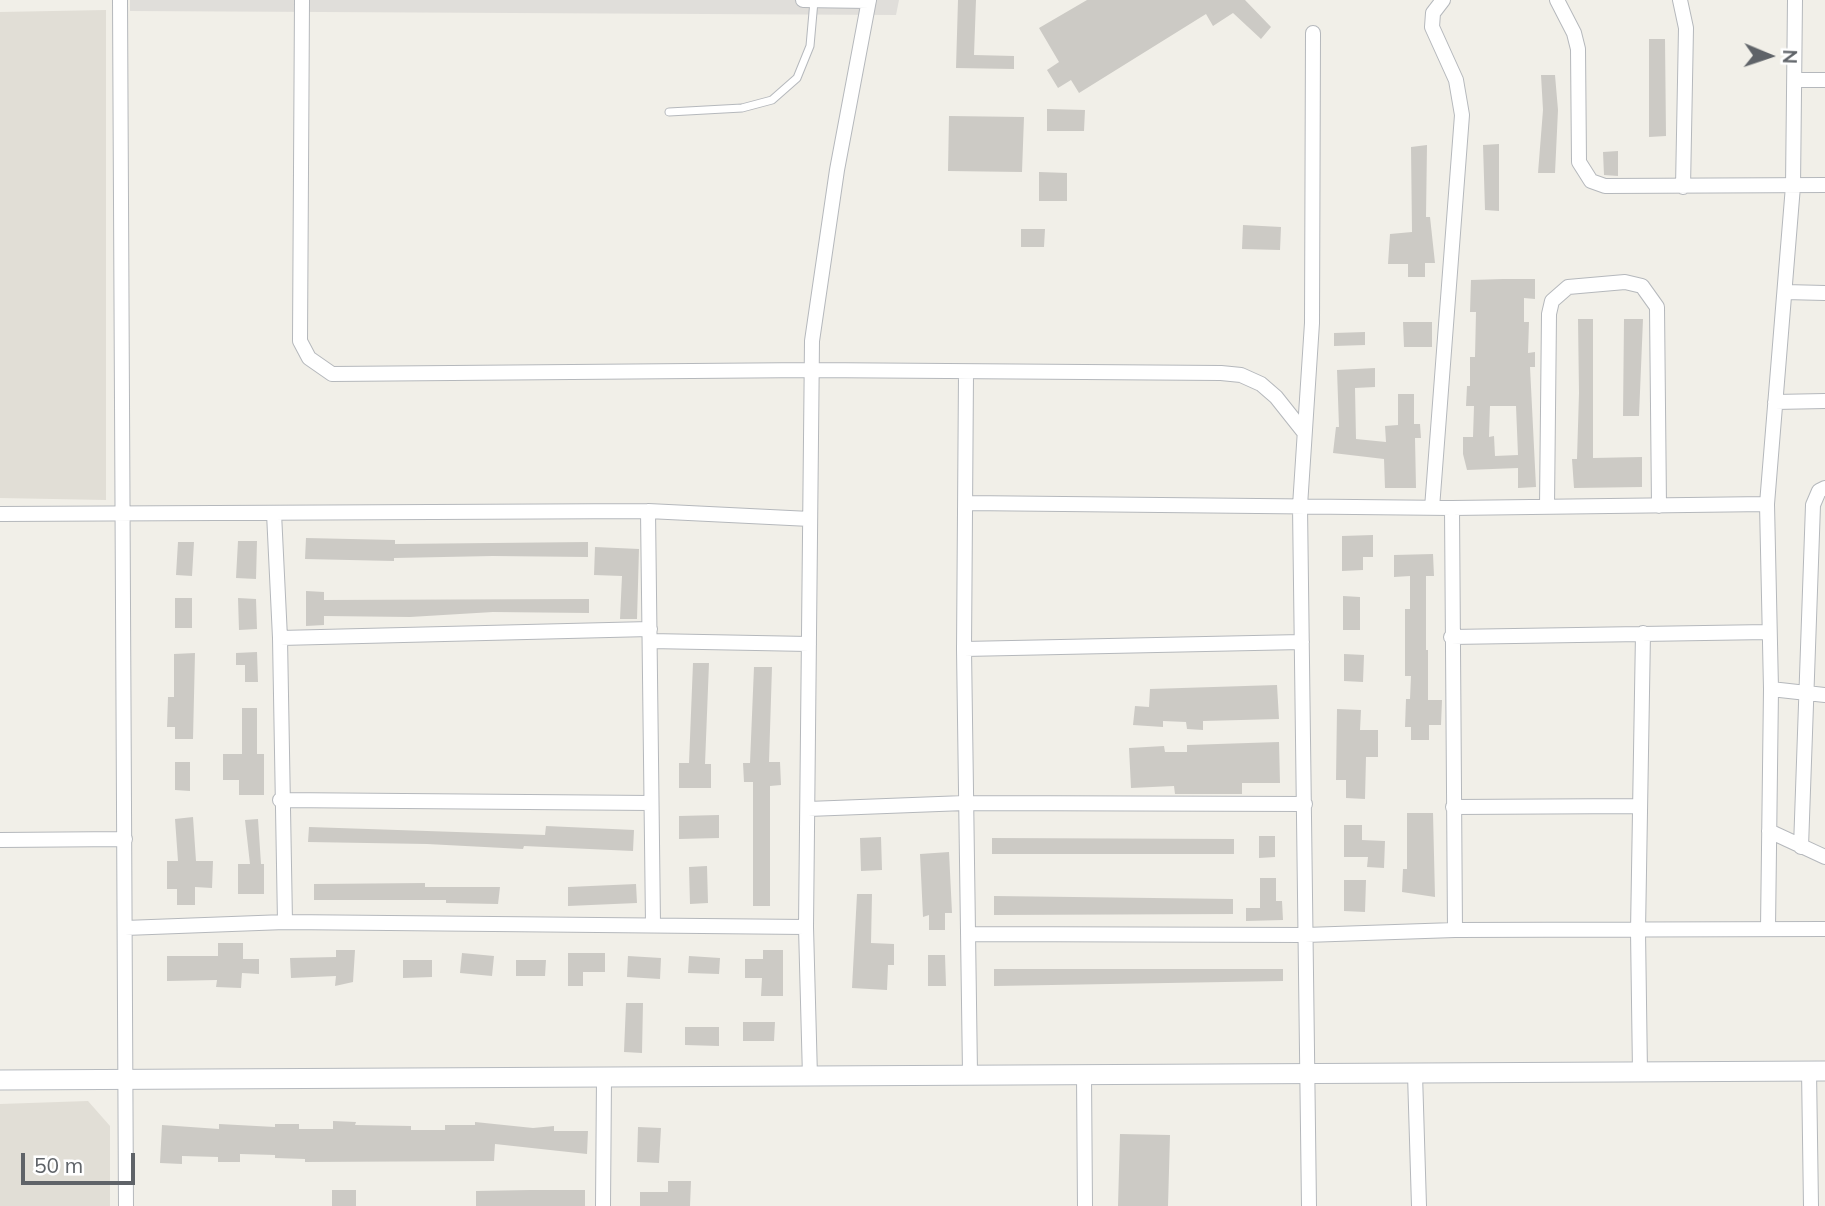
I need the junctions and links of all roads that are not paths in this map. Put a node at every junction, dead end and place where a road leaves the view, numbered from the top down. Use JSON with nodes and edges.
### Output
{"nodes":[{"id":1,"x":120,"y":0,"type":"edge"},
{"id":2,"x":302,"y":0,"type":"edge"},
{"id":3,"x":803,"y":0,"type":"edge"},
{"id":4,"x":815,"y":0,"type":"edge"},
{"id":5,"x":1443,"y":0,"type":"edge"},
{"id":6,"x":1557,"y":0,"type":"edge"},
{"id":7,"x":1680,"y":0,"type":"edge"},
{"id":8,"x":1795,"y":0,"type":"edge"},
{"id":9,"x":869,"y":1,"type":"edge"},
{"id":10,"x":1313,"y":33,"type":"dead end"},
{"id":11,"x":1795,"y":80,"type":"junction"},
{"id":12,"x":1825,"y":80,"type":"edge"},
{"id":13,"x":669,"y":112,"type":"dead end"},
{"id":14,"x":1825,"y":185,"type":"edge"},
{"id":15,"x":1793,"y":186,"type":"junction"},
{"id":16,"x":1683,"y":187,"type":"junction"},
{"id":17,"x":1785,"y":292,"type":"junction"},
{"id":18,"x":1825,"y":293,"type":"edge"},
{"id":19,"x":811,"y":370,"type":"junction"},
{"id":20,"x":966,"y":374,"type":"junction"},
{"id":21,"x":1825,"y":401,"type":"edge"},
{"id":22,"x":1775,"y":402,"type":"junction"},
{"id":23,"x":1303,"y":430,"type":"junction"},
{"id":24,"x":1825,"y":488,"type":"edge"},
{"id":25,"x":966,"y":503,"type":"junction"},
{"id":26,"x":1767,"y":504,"type":"junction"},
{"id":27,"x":1300,"y":506,"type":"junction"},
{"id":28,"x":1547,"y":506,"type":"junction"},
{"id":29,"x":1659,"y":506,"type":"junction"},
{"id":30,"x":1432,"y":508,"type":"junction"},
{"id":31,"x":1452,"y":508,"type":"junction"},
{"id":32,"x":649,"y":511,"type":"junction"},
{"id":33,"x":124,"y":513,"type":"junction"},
{"id":34,"x":274,"y":513,"type":"junction"},
{"id":35,"x":0,"y":514,"type":"edge"},
{"id":36,"x":810,"y":519,"type":"junction"},
{"id":37,"x":1768,"y":632,"type":"junction"},
{"id":38,"x":1643,"y":633,"type":"junction"},
{"id":39,"x":650,"y":635,"type":"junction"},
{"id":40,"x":1451,"y":637,"type":"junction"},
{"id":41,"x":280,"y":638,"type":"junction"},
{"id":42,"x":1302,"y":642,"type":"junction"},
{"id":43,"x":809,"y":644,"type":"junction"},
{"id":44,"x":964,"y":649,"type":"junction"},
{"id":45,"x":1771,"y":689,"type":"junction"},
{"id":46,"x":1806,"y":694,"type":"junction"},
{"id":47,"x":1825,"y":695,"type":"edge"},
{"id":48,"x":280,"y":800,"type":"junction"},
{"id":49,"x":651,"y":803,"type":"junction"},
{"id":50,"x":965,"y":803,"type":"junction"},
{"id":51,"x":1305,"y":804,"type":"junction"},
{"id":52,"x":1640,"y":806,"type":"junction"},
{"id":53,"x":1453,"y":807,"type":"junction"},
{"id":54,"x":808,"y":808,"type":"junction"},
{"id":55,"x":1769,"y":831,"type":"junction"},
{"id":56,"x":125,"y":839,"type":"junction"},
{"id":57,"x":0,"y":840,"type":"edge"},
{"id":58,"x":1801,"y":847,"type":"junction"},
{"id":59,"x":1825,"y":857,"type":"edge"},
{"id":60,"x":285,"y":922,"type":"junction"},
{"id":61,"x":653,"y":924,"type":"junction"},
{"id":62,"x":806,"y":927,"type":"junction"},
{"id":63,"x":125,"y":928,"type":"junction"},
{"id":64,"x":1768,"y":928,"type":"junction"},
{"id":65,"x":1825,"y":929,"type":"edge"},
{"id":66,"x":1455,"y":930,"type":"junction"},
{"id":67,"x":1638,"y":931,"type":"junction"},
{"id":68,"x":969,"y":934,"type":"junction"},
{"id":69,"x":1305,"y":935,"type":"junction"},
{"id":70,"x":1817,"y":1070,"type":"edge"},
{"id":71,"x":970,"y":1073,"type":"junction"},
{"id":72,"x":1640,"y":1073,"type":"junction"},
{"id":73,"x":1415,"y":1074,"type":"junction"},
{"id":74,"x":1084,"y":1075,"type":"junction"},
{"id":75,"x":1308,"y":1075,"type":"junction"},
{"id":76,"x":810,"y":1077,"type":"junction"},
{"id":77,"x":604,"y":1079,"type":"junction"},
{"id":78,"x":0,"y":1080,"type":"edge"},
{"id":79,"x":123,"y":1082,"type":"junction"},
{"id":80,"x":126,"y":1206,"type":"edge"},
{"id":81,"x":603,"y":1206,"type":"edge"},
{"id":82,"x":1085,"y":1206,"type":"edge"},
{"id":83,"x":1309,"y":1206,"type":"edge"},
{"id":84,"x":1419,"y":1206,"type":"edge"},
{"id":85,"x":1811,"y":1206,"type":"edge"}],
"edges":[{"from":1,"to":33,"type":"street"},
{"from":2,"to":19,"type":"street"},
{"from":3,"to":4,"type":"street"},
{"from":4,"to":9,"type":"street"},
{"from":4,"to":13,"type":"lane"},
{"from":5,"to":30,"type":"street"},
{"from":6,"to":16,"type":"street"},
{"from":7,"to":16,"type":"street"},
{"from":8,"to":11,"type":"street"},
{"from":9,"to":19,"type":"street"},
{"from":10,"to":23,"type":"street"},
{"from":11,"to":12,"type":"street"},
{"from":11,"to":15,"type":"street"},
{"from":14,"to":15,"type":"street"},
{"from":15,"to":16,"type":"street"},
{"from":15,"to":17,"type":"street"},
{"from":17,"to":18,"type":"street"},
{"from":17,"to":22,"type":"street"},
{"from":19,"to":20,"type":"street"},
{"from":19,"to":36,"type":"street"},
{"from":20,"to":23,"type":"street"},
{"from":20,"to":25,"type":"street"},
{"from":21,"to":22,"type":"street"},
{"from":22,"to":26,"type":"street"},
{"from":23,"to":27,"type":"street"},
{"from":24,"to":46,"type":"street"},
{"from":25,"to":27,"type":"street"},
{"from":25,"to":44,"type":"street"},
{"from":26,"to":29,"type":"street"},
{"from":26,"to":37,"type":"street"},
{"from":27,"to":30,"type":"street"},
{"from":27,"to":42,"type":"street"},
{"from":28,"to":29,"type":"street"},
{"from":28,"to":29,"type":"street"},
{"from":28,"to":31,"type":"street"},
{"from":30,"to":31,"type":"street"},
{"from":31,"to":40,"type":"street"},
{"from":32,"to":34,"type":"street"},
{"from":32,"to":36,"type":"street"},
{"from":32,"to":39,"type":"street"},
{"from":33,"to":34,"type":"street"},
{"from":33,"to":35,"type":"street"},
{"from":33,"to":56,"type":"street"},
{"from":34,"to":41,"type":"street"},
{"from":36,"to":43,"type":"street"},
{"from":37,"to":38,"type":"street"},
{"from":37,"to":45,"type":"street"},
{"from":38,"to":40,"type":"street"},
{"from":38,"to":52,"type":"street"},
{"from":39,"to":41,"type":"street"},
{"from":39,"to":43,"type":"street"},
{"from":39,"to":49,"type":"street"},
{"from":40,"to":53,"type":"street"},
{"from":41,"to":48,"type":"street"},
{"from":42,"to":44,"type":"street"},
{"from":42,"to":51,"type":"street"},
{"from":43,"to":54,"type":"street"},
{"from":44,"to":50,"type":"street"},
{"from":45,"to":46,"type":"street"},
{"from":45,"to":55,"type":"street"},
{"from":46,"to":47,"type":"street"},
{"from":46,"to":58,"type":"street"},
{"from":48,"to":49,"type":"street"},
{"from":48,"to":60,"type":"street"},
{"from":49,"to":61,"type":"street"},
{"from":50,"to":51,"type":"street"},
{"from":50,"to":54,"type":"street"},
{"from":50,"to":68,"type":"street"},
{"from":51,"to":69,"type":"street"},
{"from":52,"to":53,"type":"street"},
{"from":52,"to":67,"type":"street"},
{"from":53,"to":66,"type":"street"},
{"from":54,"to":62,"type":"street"},
{"from":55,"to":58,"type":"street"},
{"from":55,"to":64,"type":"street"},
{"from":56,"to":57,"type":"street"},
{"from":56,"to":63,"type":"street"},
{"from":58,"to":59,"type":"street"},
{"from":60,"to":61,"type":"street"},
{"from":60,"to":63,"type":"street"},
{"from":61,"to":62,"type":"street"},
{"from":62,"to":76,"type":"street"},
{"from":63,"to":79,"type":"street"},
{"from":64,"to":65,"type":"street"},
{"from":64,"to":67,"type":"street"},
{"from":66,"to":67,"type":"street"},
{"from":66,"to":69,"type":"street"},
{"from":67,"to":72,"type":"street"},
{"from":68,"to":69,"type":"street"},
{"from":68,"to":71,"type":"street"},
{"from":69,"to":75,"type":"street"},
{"from":70,"to":72,"type":"street"},
{"from":70,"to":85,"type":"street"},
{"from":71,"to":74,"type":"street"},
{"from":71,"to":76,"type":"street"},
{"from":72,"to":73,"type":"street"},
{"from":73,"to":75,"type":"street"},
{"from":73,"to":84,"type":"street"},
{"from":74,"to":75,"type":"street"},
{"from":74,"to":82,"type":"street"},
{"from":75,"to":83,"type":"street"},
{"from":76,"to":77,"type":"street"},
{"from":77,"to":79,"type":"street"},
{"from":77,"to":81,"type":"street"},
{"from":78,"to":79,"type":"street"},
{"from":79,"to":80,"type":"street"}]}
